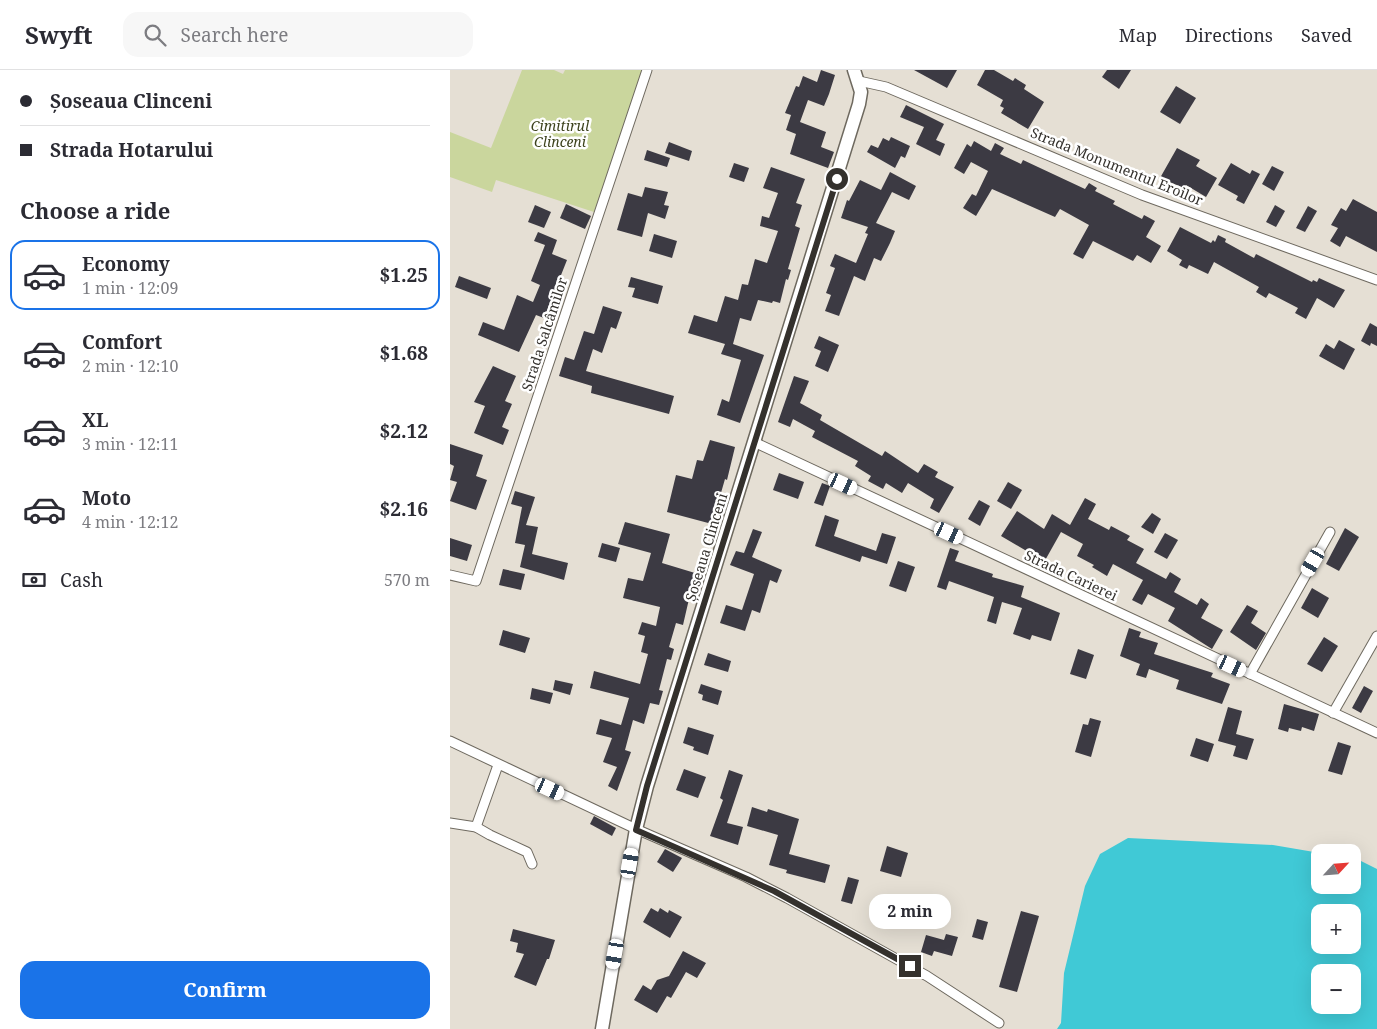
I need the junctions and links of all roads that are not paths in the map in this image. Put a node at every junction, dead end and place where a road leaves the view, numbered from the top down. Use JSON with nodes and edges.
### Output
{"nodes":[{"id":1,"x":647,"y":70,"type":"edge"},
{"id":2,"x":856,"y":76,"type":"edge"},
{"id":3,"x":1377,"y":280,"type":"edge"},
{"id":4,"x":754,"y":442,"type":"junction"},
{"id":5,"x":1330,"y":532,"type":"dead end"},
{"id":6,"x":450,"y":574,"type":"edge"},
{"id":7,"x":1377,"y":636,"type":"edge"},
{"id":8,"x":1250,"y":674,"type":"junction"},
{"id":9,"x":1333,"y":713,"type":"junction"},
{"id":10,"x":1377,"y":733,"type":"edge"},
{"id":11,"x":450,"y":741,"type":"edge"},
{"id":12,"x":498,"y":765,"type":"junction"},
{"id":13,"x":450,"y":824,"type":"edge"},
{"id":14,"x":476,"y":827,"type":"junction"},
{"id":15,"x":636,"y":830,"type":"junction"},
{"id":16,"x":532,"y":864,"type":"dead end"},
{"id":17,"x":999,"y":1023,"type":"dead end"},
{"id":18,"x":602,"y":1029,"type":"edge"}],
"edges":[{"from":1,"to":6,"type":"street","name":"Strada Salcâmilor"},
{"from":2,"to":3,"type":"street","name":"Strada Monumentul Eroilor"},
{"from":2,"to":4,"type":"main road","name":"Șoseaua Clinceni"},
{"from":4,"to":8,"type":"street","name":"Strada Carierei"},
{"from":4,"to":15,"type":"main road","name":"Șoseaua Clinceni"},
{"from":5,"to":8,"type":"street"},
{"from":7,"to":9,"type":"street"},
{"from":8,"to":9,"type":"street","name":"Strada Carierei"},
{"from":9,"to":10,"type":"street","name":"Strada Carierei"},
{"from":11,"to":12,"type":"street"},
{"from":12,"to":14,"type":"street"},
{"from":12,"to":15,"type":"street"},
{"from":13,"to":14,"type":"street"},
{"from":14,"to":16,"type":"street"},
{"from":15,"to":17,"type":"street"},
{"from":15,"to":18,"type":"main road","name":"Șoseaua Clinceni"}]}
